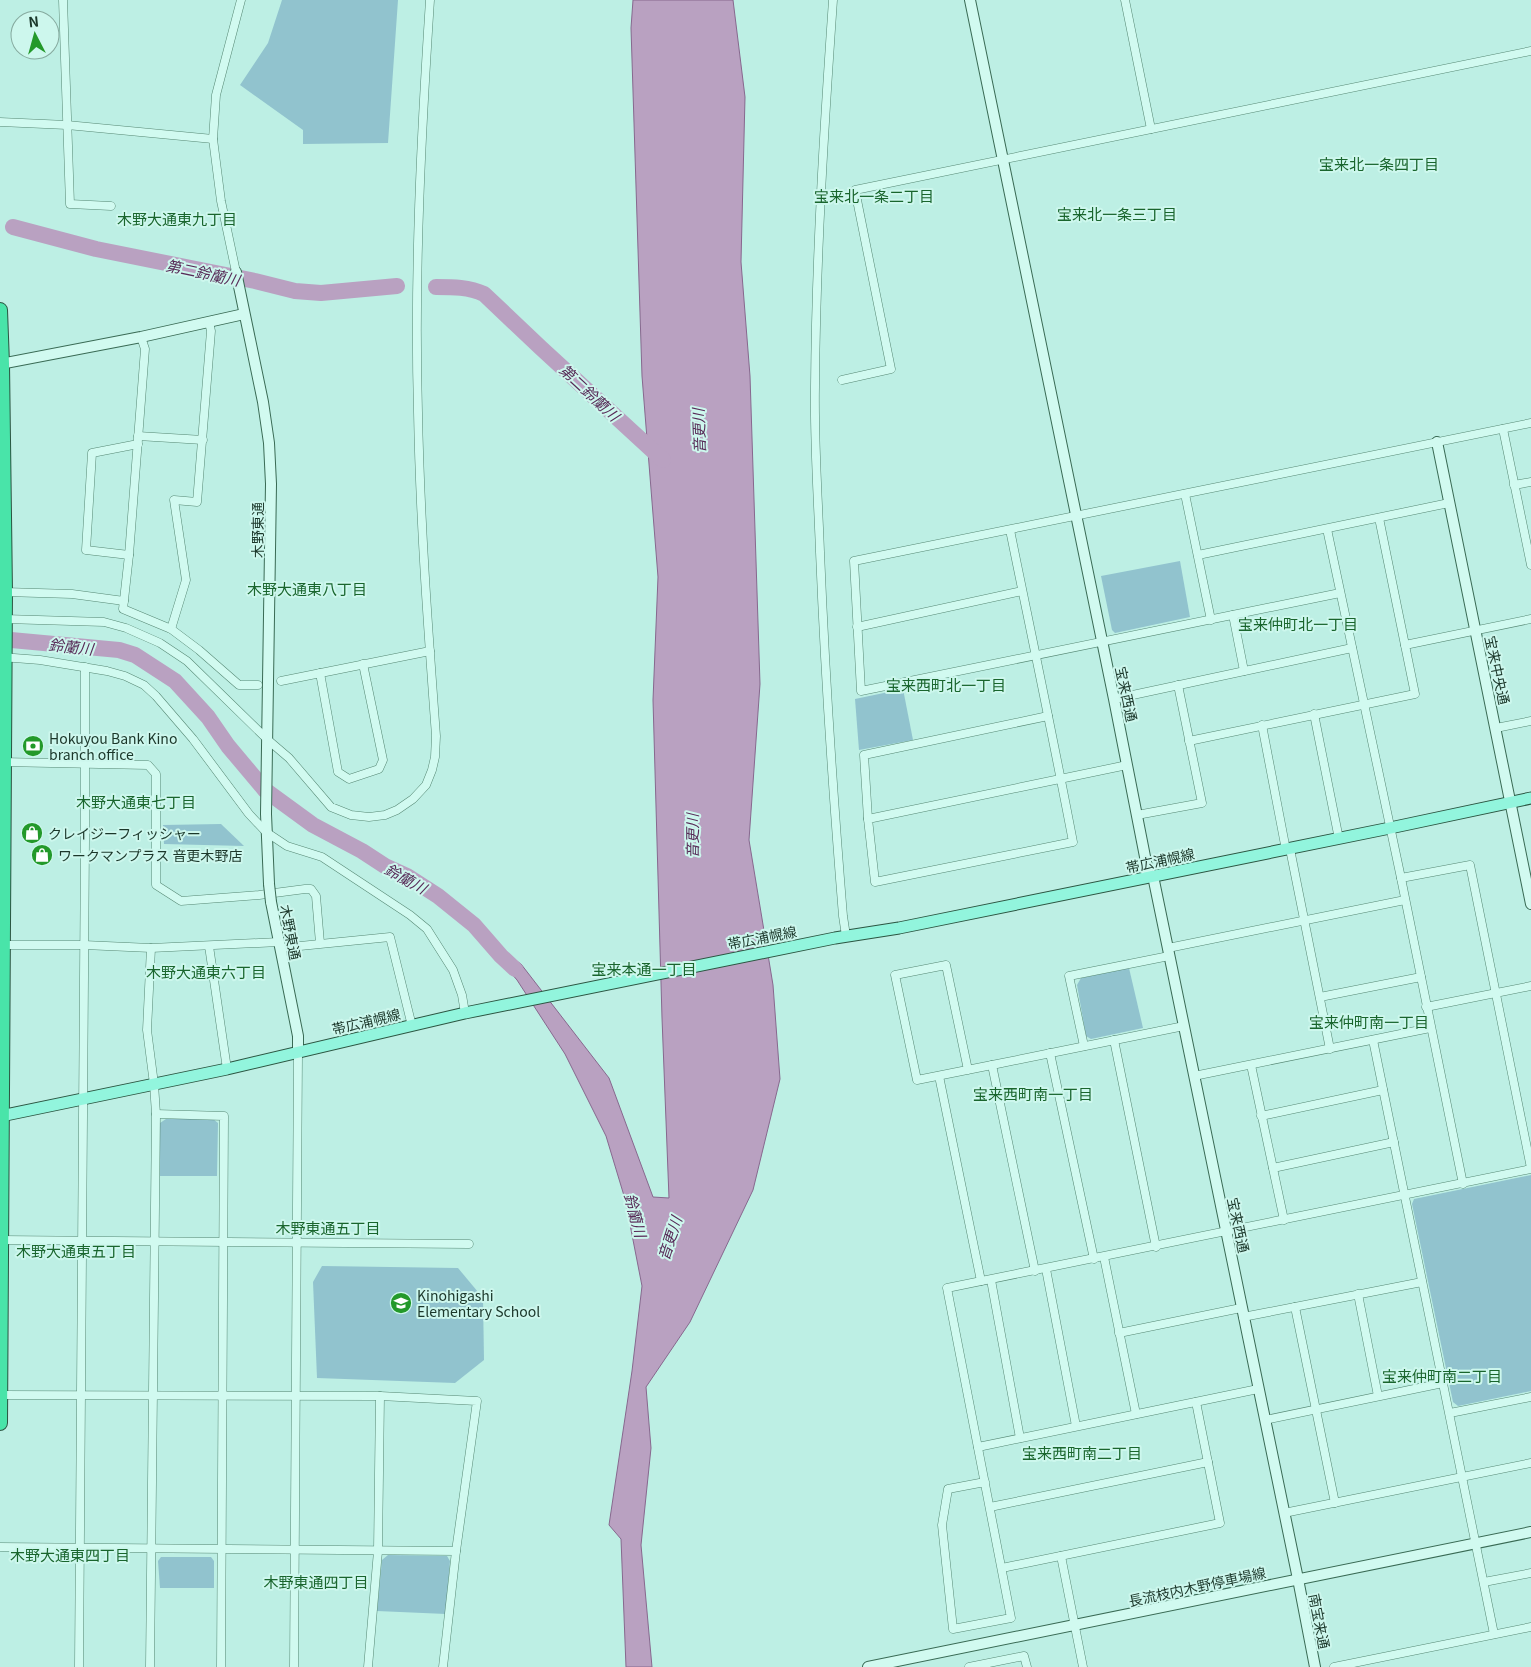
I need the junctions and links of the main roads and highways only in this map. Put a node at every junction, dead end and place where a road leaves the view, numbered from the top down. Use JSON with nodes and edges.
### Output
{"nodes":[{"id":1,"x":0,"y":310,"type":"edge"},
{"id":2,"x":1,"y":364,"type":"edge"},
{"id":3,"x":3,"y":655,"type":"edge"},
{"id":4,"x":2,"y":762,"type":"edge"},
{"id":5,"x":1531,"y":798,"type":"edge"},
{"id":6,"x":2,"y":945,"type":"edge"},
{"id":7,"x":1,"y":1116,"type":"edge"},
{"id":8,"x":0,"y":1395,"type":"edge"},
{"id":9,"x":0,"y":1424,"type":"edge"}],
"edges":[{"from":1,"to":2,"type":"highway"},
{"from":2,"to":3,"type":"highway"},
{"from":3,"to":4,"type":"highway"},
{"from":4,"to":6,"type":"highway"},
{"from":5,"to":7,"type":"main road","name":"帯広浦幌線"},
{"from":6,"to":7,"type":"highway"},
{"from":7,"to":8,"type":"highway"},
{"from":8,"to":9,"type":"highway"}]}
